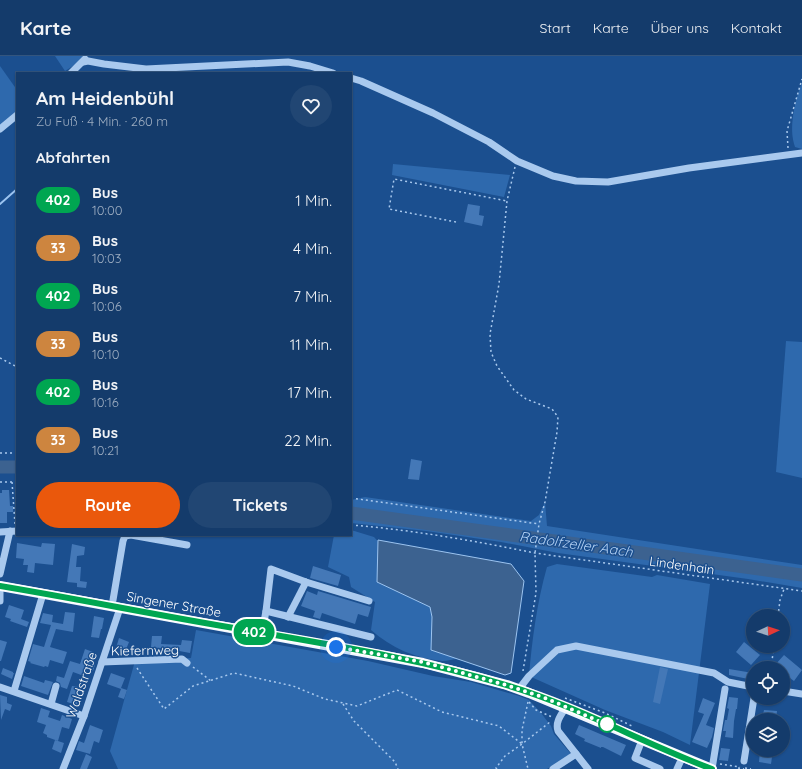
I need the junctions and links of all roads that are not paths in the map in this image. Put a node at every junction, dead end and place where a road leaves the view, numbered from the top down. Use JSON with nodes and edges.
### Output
{"nodes":[{"id":1,"x":86,"y":59,"type":"edge"},
{"id":2,"x":72,"y":72,"type":"edge"},
{"id":3,"x":330,"y":72,"type":"edge"},
{"id":4,"x":352,"y":78,"type":"edge"},
{"id":5,"x":16,"y":116,"type":"edge"},
{"id":6,"x":0,"y":129,"type":"edge"},
{"id":7,"x":802,"y":153,"type":"edge"},
{"id":8,"x":14,"y":531,"type":"edge"},
{"id":9,"x":0,"y":532,"type":"edge"},
{"id":10,"x":186,"y":545,"type":"dead end"},
{"id":11,"x":0,"y":574,"type":"edge"},
{"id":12,"x":306,"y":582,"type":"junction"},
{"id":13,"x":0,"y":586,"type":"edge"},
{"id":14,"x":0,"y":590,"type":"edge"},
{"id":15,"x":43,"y":594,"type":"junction"},
{"id":16,"x":0,"y":601,"type":"edge"},
{"id":17,"x":369,"y":601,"type":"dead end"},
{"id":18,"x":116,"y":607,"type":"junction"},
{"id":19,"x":266,"y":612,"type":"junction"},
{"id":20,"x":288,"y":617,"type":"junction"},
{"id":21,"x":262,"y":633,"type":"junction"},
{"id":22,"x":372,"y":637,"type":"dead end"},
{"id":23,"x":102,"y":662,"type":"junction"},
{"id":24,"x":187,"y":663,"type":"road end"},
{"id":25,"x":746,"y":685,"type":"edge"},
{"id":26,"x":56,"y":686,"type":"dead end"},
{"id":27,"x":0,"y":687,"type":"edge"},
{"id":28,"x":519,"y":689,"type":"junction"},
{"id":29,"x":725,"y":689,"type":"dead end"},
{"id":30,"x":14,"y":691,"type":"junction"},
{"id":31,"x":790,"y":692,"type":"edge"},
{"id":32,"x":802,"y":694,"type":"edge"},
{"id":33,"x":51,"y":704,"type":"junction"},
{"id":34,"x":753,"y":705,"type":"edge"},
{"id":35,"x":566,"y":707,"type":"junction"},
{"id":36,"x":84,"y":716,"type":"junction"},
{"id":37,"x":642,"y":740,"type":"junction"},
{"id":38,"x":576,"y":754,"type":"junction"},
{"id":39,"x":682,"y":758,"type":"junction"},
{"id":40,"x":744,"y":761,"type":"dead end"},
{"id":41,"x":713,"y":765,"type":"edge"},
{"id":42,"x":63,"y":769,"type":"edge"},
{"id":43,"x":553,"y":769,"type":"edge"},
{"id":44,"x":588,"y":769,"type":"edge"},
{"id":45,"x":660,"y":769,"type":"edge"},
{"id":46,"x":677,"y":769,"type":"edge"}],
"edges":[{"from":1,"to":2,"type":"street"},
{"from":1,"to":3,"type":"street"},
{"from":4,"to":7,"type":"street"},
{"from":5,"to":6,"type":"street"},
{"from":8,"to":9,"type":"street"},
{"from":8,"to":11,"type":"street"},
{"from":10,"to":18,"type":"street","name":"Waldstraße"},
{"from":12,"to":17,"type":"street"},
{"from":12,"to":19,"type":"street"},
{"from":12,"to":20,"type":"street"},
{"from":13,"to":15,"type":"main road","name":"Singener Straße"},
{"from":14,"to":16,"type":"street"},
{"from":15,"to":18,"type":"main road","name":"Singener Straße"},
{"from":15,"to":30,"type":"street"},
{"from":18,"to":21,"type":"main road","name":"Singener Straße"},
{"from":18,"to":23,"type":"street","name":"Waldstraße"},
{"from":19,"to":20,"type":"street"},
{"from":19,"to":21,"type":"street"},
{"from":20,"to":22,"type":"street"},
{"from":21,"to":28,"type":"main road","name":"Singener Straße"},
{"from":23,"to":24,"type":"street","name":"Kiefernweg"},
{"from":23,"to":36,"type":"street","name":"Waldstraße"},
{"from":25,"to":28,"type":"street"},
{"from":26,"to":33,"type":"street"},
{"from":27,"to":30,"type":"street"},
{"from":28,"to":35,"type":"main road","name":"Singener Straße"},
{"from":29,"to":41,"type":"street"},
{"from":30,"to":33,"type":"street"},
{"from":31,"to":32,"type":"street"},
{"from":33,"to":36,"type":"street"},
{"from":34,"to":40,"type":"street"},
{"from":35,"to":37,"type":"main road","name":"Singener Straße"},
{"from":35,"to":38,"type":"street"},
{"from":36,"to":42,"type":"street","name":"Waldstraße"},
{"from":37,"to":39,"type":"main road","name":"Singener Straße"},
{"from":37,"to":45,"type":"street"},
{"from":38,"to":43,"type":"street"},
{"from":38,"to":44,"type":"street"},
{"from":39,"to":41,"type":"main road","name":"Singener Straße"},
{"from":39,"to":46,"type":"street"}]}
